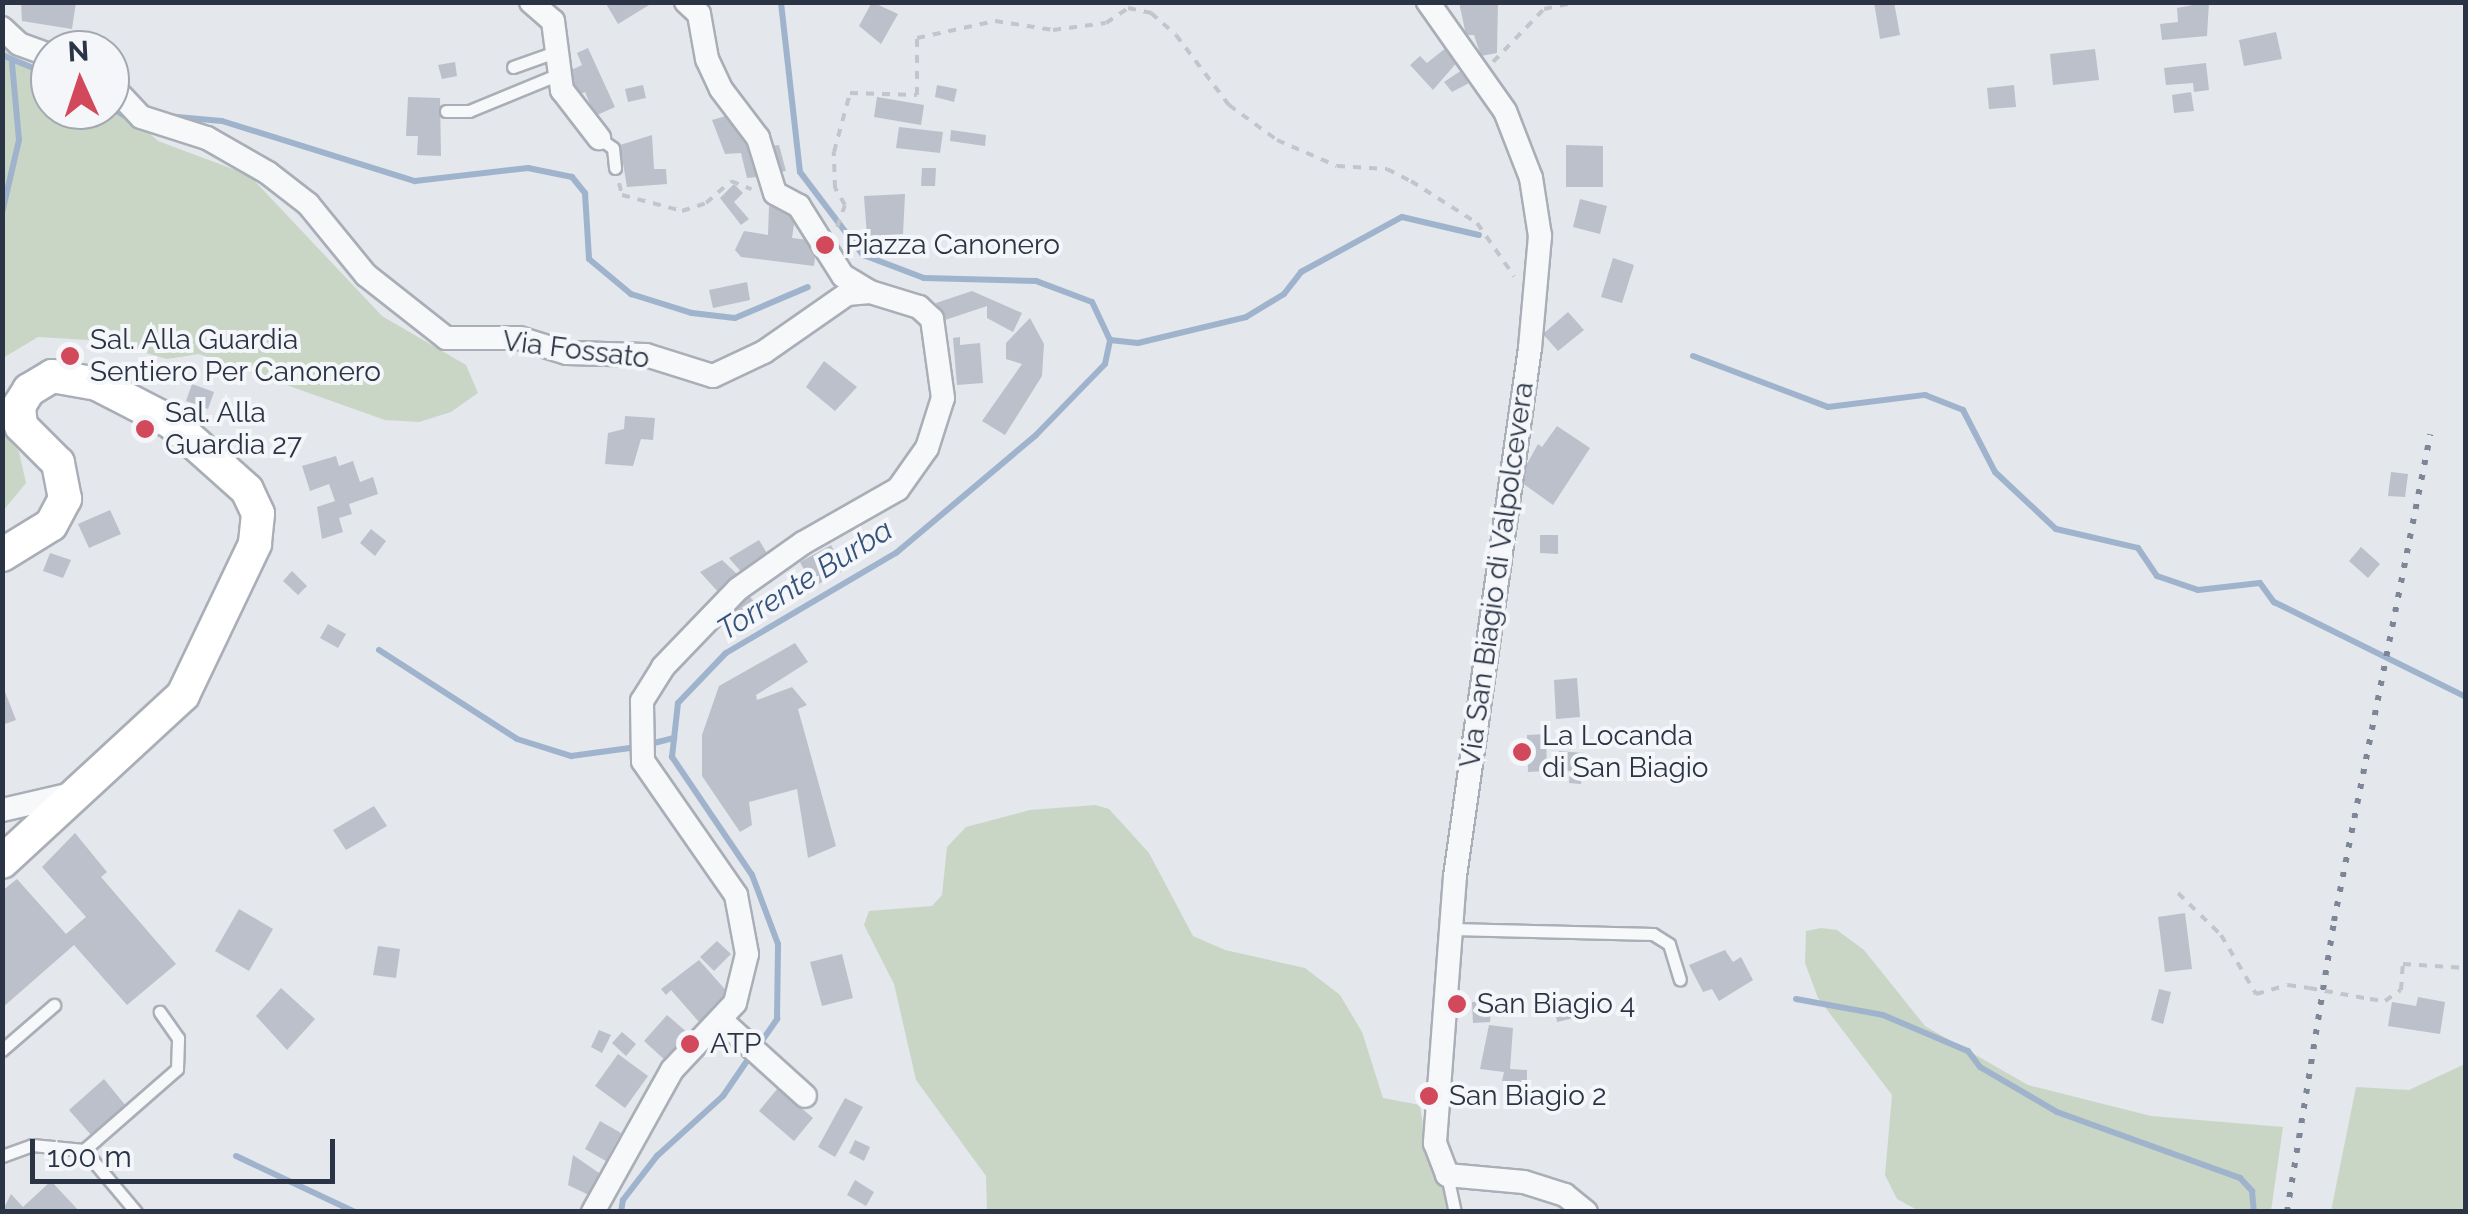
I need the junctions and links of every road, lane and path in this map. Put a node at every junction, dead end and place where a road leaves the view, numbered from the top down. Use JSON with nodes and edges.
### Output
{"nodes":[{"id":1,"x":531,"y":2,"type":"edge"},
{"id":2,"x":686,"y":2,"type":"edge"},
{"id":3,"x":1428,"y":2,"type":"edge"},
{"id":4,"x":1441,"y":2,"type":"edge"},
{"id":5,"x":1576,"y":2,"type":"edge"},
{"id":6,"x":2,"y":28,"type":"edge"},
{"id":7,"x":1447,"y":28,"type":"junction"},
{"id":8,"x":30,"y":48,"type":"edge"},
{"id":9,"x":558,"y":62,"type":"junction"},
{"id":10,"x":513,"y":67,"type":"dead end"},
{"id":11,"x":1480,"y":68,"type":"junction"},
{"id":12,"x":130,"y":106,"type":"edge"},
{"id":13,"x":446,"y":111,"type":"dead end"},
{"id":14,"x":600,"y":133,"type":"joint"},
{"id":15,"x":615,"y":168,"type":"joint"},
{"id":16,"x":776,"y":193,"type":"junction"},
{"id":17,"x":845,"y":215,"type":"dead end"},
{"id":18,"x":1517,"y":262,"type":"dead end"},
{"id":19,"x":874,"y":294,"type":"junction"},
{"id":20,"x":16,"y":396,"type":"edge"},
{"id":21,"x":2,"y":555,"type":"edge"},
{"id":22,"x":76,"y":793,"type":"junction"},
{"id":23,"x":2,"y":810,"type":"edge"},
{"id":24,"x":2,"y":862,"type":"edge"},
{"id":25,"x":2178,"y":893,"type":"dead end"},
{"id":26,"x":1452,"y":929,"type":"junction"},
{"id":27,"x":2466,"y":968,"type":"edge"},
{"id":28,"x":1680,"y":979,"type":"dead end"},
{"id":29,"x":54,"y":1005,"type":"dead end"},
{"id":30,"x":160,"y":1012,"type":"dead end"},
{"id":31,"x":721,"y":1020,"type":"junction"},
{"id":32,"x":2,"y":1050,"type":"edge"},
{"id":33,"x":805,"y":1096,"type":"dead end"},
{"id":34,"x":84,"y":1150,"type":"junction"},
{"id":35,"x":2,"y":1156,"type":"edge"},
{"id":36,"x":1448,"y":1175,"type":"junction"},
{"id":37,"x":136,"y":1212,"type":"edge"},
{"id":38,"x":593,"y":1212,"type":"edge"},
{"id":39,"x":1455,"y":1212,"type":"edge"},
{"id":40,"x":1586,"y":1212,"type":"edge"}],
"edges":[{"from":1,"to":9,"type":"street"},
{"from":2,"to":16,"type":"street"},
{"from":3,"to":7,"type":"street","name":"Via San Biagio di Valpolcevera"},
{"from":4,"to":7,"type":"street"},
{"from":5,"to":11,"type":"path"},
{"from":6,"to":8,"type":"street"},
{"from":7,"to":11,"type":"street","name":"Via San Biagio di Valpolcevera"},
{"from":9,"to":10,"type":"lane"},
{"from":9,"to":13,"type":"lane"},
{"from":9,"to":14,"type":"street"},
{"from":11,"to":26,"type":"street","name":"Via San Biagio di Valpolcevera"},
{"from":12,"to":19,"type":"street","name":"Via Fossato"},
{"from":14,"to":15,"type":"lane"},
{"from":15,"to":16,"type":"path"},
{"from":16,"to":19,"type":"street"},
{"from":17,"to":18,"type":"path"},
{"from":19,"to":31,"type":"street"},
{"from":20,"to":21,"type":"main road"},
{"from":20,"to":22,"type":"main road"},
{"from":22,"to":23,"type":"street"},
{"from":22,"to":24,"type":"main road"},
{"from":25,"to":27,"type":"path","bridge":true},
{"from":26,"to":28,"type":"lane"},
{"from":26,"to":36,"type":"street","name":"Via San Biagio di Valpolcevera"},
{"from":29,"to":32,"type":"lane"},
{"from":30,"to":34,"type":"lane"},
{"from":31,"to":33,"type":"street"},
{"from":31,"to":38,"type":"street"},
{"from":34,"to":35,"type":"lane"},
{"from":34,"to":37,"type":"lane"},
{"from":36,"to":39,"type":"lane","name":"Via San Biagio di Valpolcevera"},
{"from":36,"to":40,"type":"street"}]}
